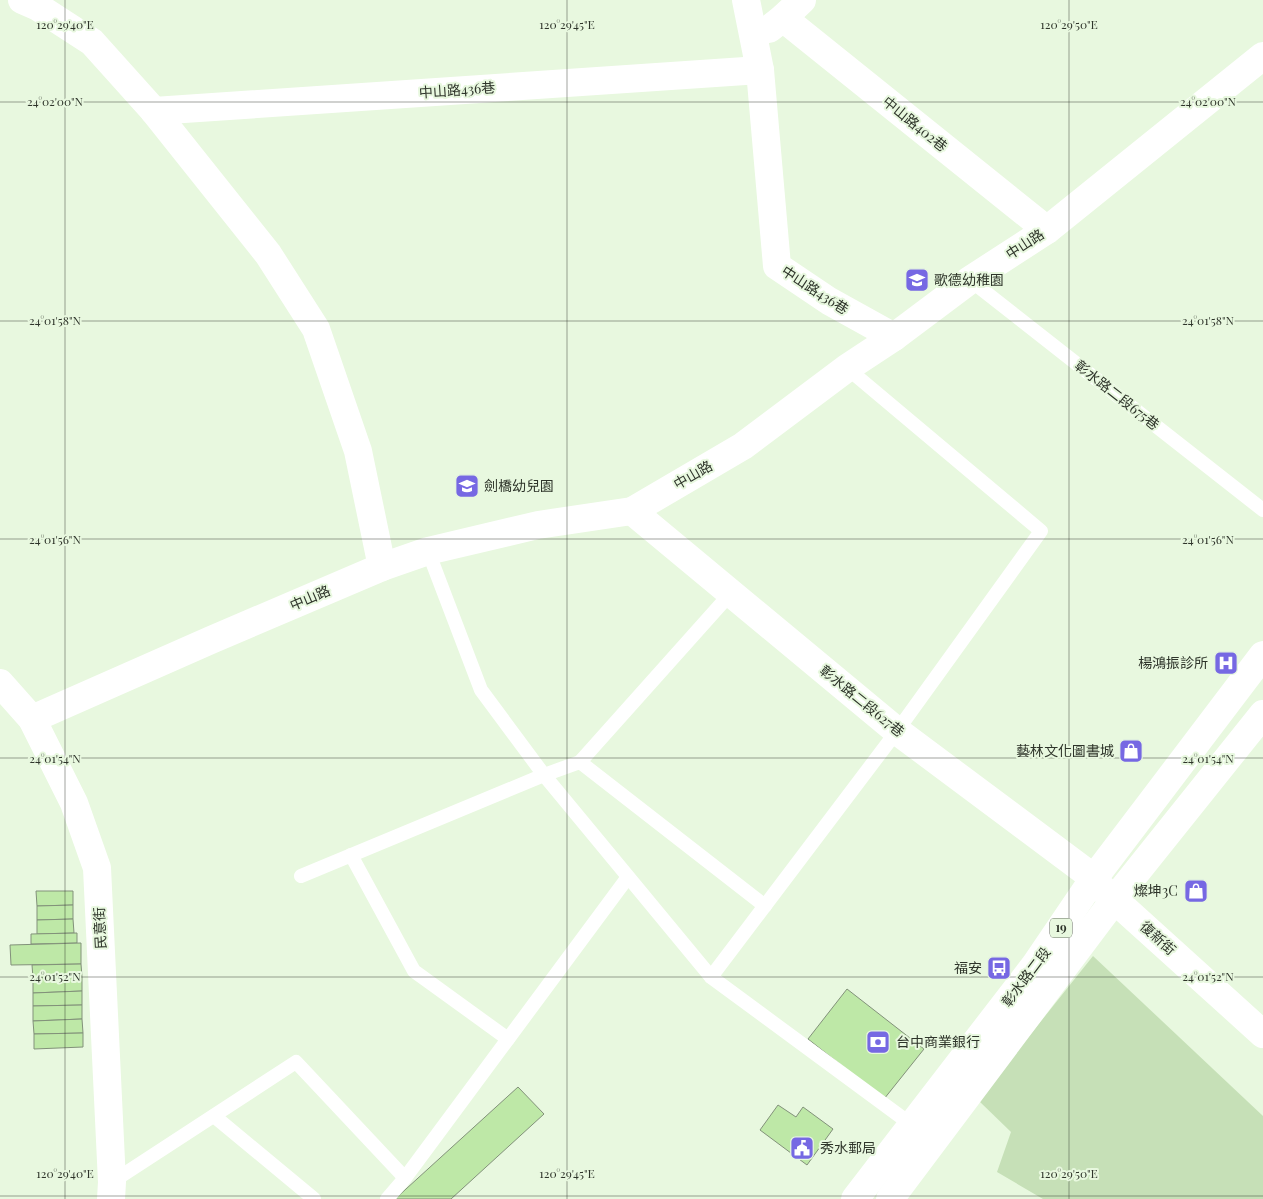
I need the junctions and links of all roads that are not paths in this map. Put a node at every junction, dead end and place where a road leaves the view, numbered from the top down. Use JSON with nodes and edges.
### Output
{"nodes":[{"id":1,"x":22,"y":0,"type":"edge"},
{"id":2,"x":746,"y":0,"type":"edge"},
{"id":3,"x":793,"y":9,"type":"edge"},
{"id":4,"x":754,"y":41,"type":"junction"},
{"id":5,"x":1263,"y":56,"type":"edge"},
{"id":6,"x":760,"y":70,"type":"junction"},
{"id":7,"x":154,"y":111,"type":"junction"},
{"id":8,"x":1047,"y":230,"type":"junction"},
{"id":9,"x":970,"y":280,"type":"junction"},
{"id":10,"x":894,"y":337,"type":"junction"},
{"id":11,"x":848,"y":368,"type":"junction"},
{"id":12,"x":1263,"y":510,"type":"edge"},
{"id":13,"x":632,"y":511,"type":"junction"},
{"id":14,"x":428,"y":551,"type":"junction"},
{"id":15,"x":382,"y":567,"type":"junction"},
{"id":16,"x":731,"y":593,"type":"junction"},
{"id":17,"x":1263,"y":655,"type":"edge"},
{"id":18,"x":0,"y":683,"type":"edge"},
{"id":19,"x":1263,"y":714,"type":"edge"},
{"id":20,"x":32,"y":720,"type":"junction"},
{"id":21,"x":897,"y":731,"type":"junction"},
{"id":22,"x":580,"y":762,"type":"junction"},
{"id":23,"x":544,"y":775,"type":"junction"},
{"id":24,"x":351,"y":855,"type":"junction"},
{"id":25,"x":301,"y":876,"type":"dead end"},
{"id":26,"x":628,"y":877,"type":"junction"},
{"id":27,"x":1102,"y":887,"type":"junction"},
{"id":28,"x":765,"y":906,"type":"junction"},
{"id":29,"x":711,"y":977,"type":"junction"},
{"id":30,"x":1263,"y":1034,"type":"edge"},
{"id":31,"x":508,"y":1040,"type":"junction"},
{"id":32,"x":214,"y":1116,"type":"junction"},
{"id":33,"x":912,"y":1125,"type":"junction"},
{"id":34,"x":405,"y":1178,"type":"junction"},
{"id":35,"x":111,"y":1190,"type":"edge"},
{"id":36,"x":314,"y":1199,"type":"edge"},
{"id":37,"x":387,"y":1199,"type":"edge"},
{"id":38,"x":855,"y":1199,"type":"edge"},
{"id":39,"x":890,"y":1199,"type":"edge"}],
"edges":[{"from":1,"to":7,"type":"street"},
{"from":2,"to":4,"type":"street","name":"中山路436巷"},
{"from":3,"to":4,"type":"street"},
{"from":3,"to":8,"type":"street","name":"中山路402巷"},
{"from":4,"to":6,"type":"street","name":"中山路436巷"},
{"from":5,"to":8,"type":"street","name":"中山路"},
{"from":6,"to":7,"type":"street","name":"中山路436巷"},
{"from":6,"to":10,"type":"street","name":"中山路436巷"},
{"from":7,"to":15,"type":"street"},
{"from":8,"to":9,"type":"street","name":"中山路"},
{"from":9,"to":10,"type":"street","name":"中山路"},
{"from":9,"to":12,"type":"lane","name":"彰水路二段675巷"},
{"from":10,"to":11,"type":"street","name":"中山路"},
{"from":11,"to":13,"type":"street","name":"中山路"},
{"from":11,"to":21,"type":"lane"},
{"from":13,"to":14,"type":"street","name":"中山路"},
{"from":13,"to":16,"type":"street","name":"彰水路二段627巷"},
{"from":14,"to":15,"type":"street","name":"中山路"},
{"from":14,"to":23,"type":"lane"},
{"from":15,"to":20,"type":"street","name":"中山路"},
{"from":16,"to":21,"type":"street","name":"彰水路二段627巷"},
{"from":16,"to":22,"type":"lane"},
{"from":17,"to":27,"type":"street","name":"彰水路二段","number":"19"},
{"from":18,"to":20,"type":"street","name":"民意街"},
{"from":19,"to":27,"type":"street","name":"彰水路二段","number":"19"},
{"from":20,"to":35,"type":"street","name":"民意街"},
{"from":21,"to":27,"type":"street","name":"彰水路二段627巷"},
{"from":21,"to":28,"type":"lane"},
{"from":22,"to":23,"type":"lane"},
{"from":22,"to":28,"type":"lane"},
{"from":23,"to":24,"type":"lane"},
{"from":23,"to":26,"type":"lane"},
{"from":24,"to":25,"type":"lane"},
{"from":24,"to":31,"type":"lane"},
{"from":26,"to":29,"type":"lane"},
{"from":26,"to":31,"type":"lane"},
{"from":27,"to":30,"type":"street","name":"復新街"},
{"from":27,"to":33,"type":"street","name":"彰水路二段","number":"19"},
{"from":27,"to":39,"type":"street","name":"彰水路二段","number":"19"},
{"from":28,"to":29,"type":"lane"},
{"from":29,"to":33,"type":"lane"},
{"from":31,"to":34,"type":"lane"},
{"from":32,"to":34,"type":"lane"},
{"from":32,"to":35,"type":"lane"},
{"from":32,"to":36,"type":"lane"},
{"from":33,"to":38,"type":"street","name":"彰水路二段","number":"19"},
{"from":34,"to":37,"type":"lane"}]}
